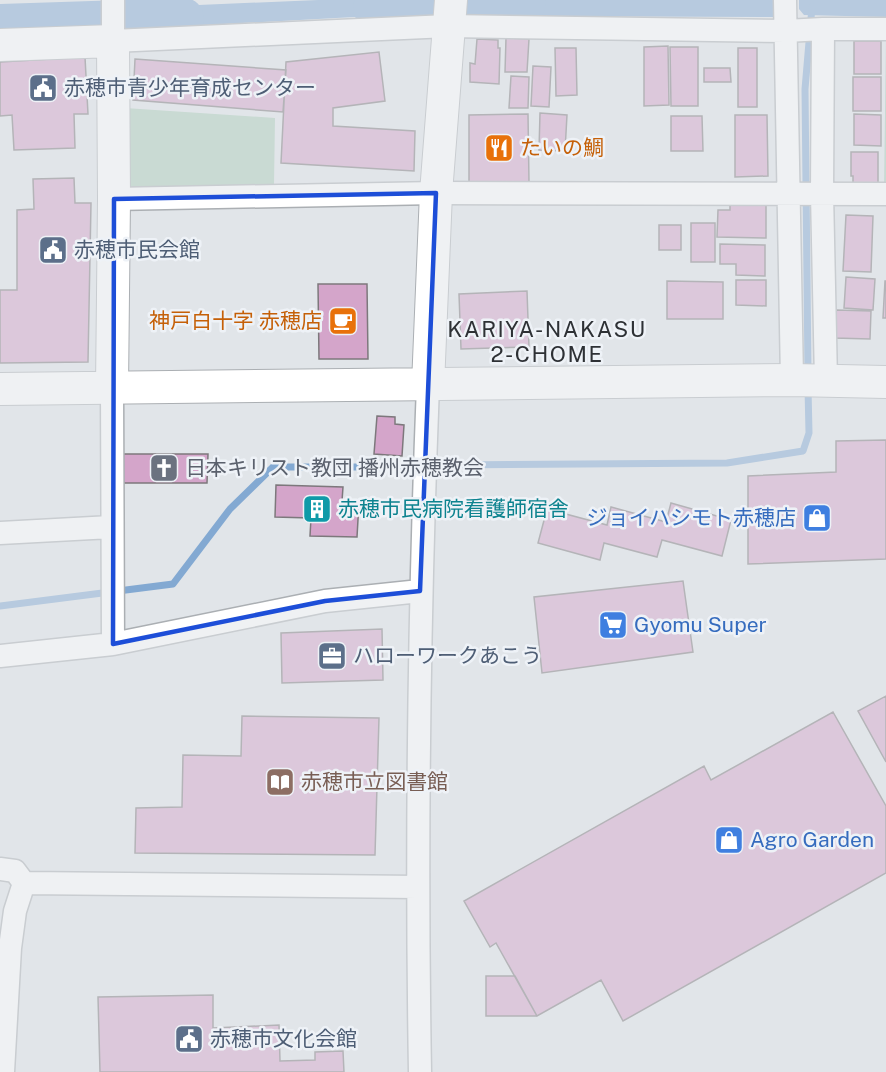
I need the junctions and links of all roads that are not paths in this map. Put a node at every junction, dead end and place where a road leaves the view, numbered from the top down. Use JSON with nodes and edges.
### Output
{"nodes":[{"id":1,"x":113,"y":4,"type":"edge"},
{"id":2,"x":449,"y":14,"type":"edge"},
{"id":3,"x":799,"y":23,"type":"edge"},
{"id":4,"x":886,"y":29,"type":"edge"},
{"id":5,"x":113,"y":41,"type":"junction"},
{"id":6,"x":0,"y":45,"type":"edge"},
{"id":7,"x":436,"y":193,"type":"junction"},
{"id":8,"x":789,"y":193,"type":"junction"},
{"id":9,"x":822,"y":193,"type":"junction"},
{"id":10,"x":886,"y":194,"type":"edge"},
{"id":11,"x":114,"y":199,"type":"junction"},
{"id":12,"x":810,"y":380,"type":"junction"},
{"id":13,"x":886,"y":382,"type":"edge"},
{"id":14,"x":428,"y":385,"type":"junction"},
{"id":15,"x":0,"y":388,"type":"edge"},
{"id":16,"x":112,"y":388,"type":"junction"},
{"id":17,"x":111,"y":527,"type":"junction"},
{"id":18,"x":0,"y":533,"type":"edge"},
{"id":19,"x":420,"y":591,"type":"junction"},
{"id":20,"x":113,"y":644,"type":"junction"},
{"id":21,"x":0,"y":656,"type":"edge"},
{"id":22,"x":0,"y":869,"type":"edge"},
{"id":23,"x":24,"y":883,"type":"junction"},
{"id":24,"x":417,"y":887,"type":"junction"},
{"id":25,"x":2,"y":1067,"type":"edge"},
{"id":26,"x":420,"y":1072,"type":"edge"}],
"edges":[{"from":1,"to":5,"type":"street"},
{"from":2,"to":3,"type":"street"},
{"from":2,"to":5,"type":"street"},
{"from":2,"to":7,"type":"street"},
{"from":3,"to":4,"type":"street"},
{"from":3,"to":8,"type":"street"},
{"from":3,"to":9,"type":"street"},
{"from":5,"to":6,"type":"street"},
{"from":5,"to":11,"type":"street"},
{"from":7,"to":8,"type":"street"},
{"from":7,"to":11,"type":"street"},
{"from":7,"to":14,"type":"street"},
{"from":8,"to":9,"type":"street"},
{"from":8,"to":12,"type":"street"},
{"from":9,"to":10,"type":"street"},
{"from":9,"to":12,"type":"street"},
{"from":11,"to":16,"type":"street"},
{"from":12,"to":13,"type":"street"},
{"from":12,"to":14,"type":"street"},
{"from":14,"to":16,"type":"street"},
{"from":14,"to":19,"type":"street"},
{"from":15,"to":16,"type":"street"},
{"from":16,"to":17,"type":"street"},
{"from":17,"to":18,"type":"street"},
{"from":17,"to":20,"type":"street"},
{"from":19,"to":20,"type":"street"},
{"from":19,"to":24,"type":"street"},
{"from":20,"to":21,"type":"street"},
{"from":22,"to":23,"type":"street"},
{"from":23,"to":24,"type":"street"},
{"from":23,"to":25,"type":"street"},
{"from":24,"to":26,"type":"street"}]}
